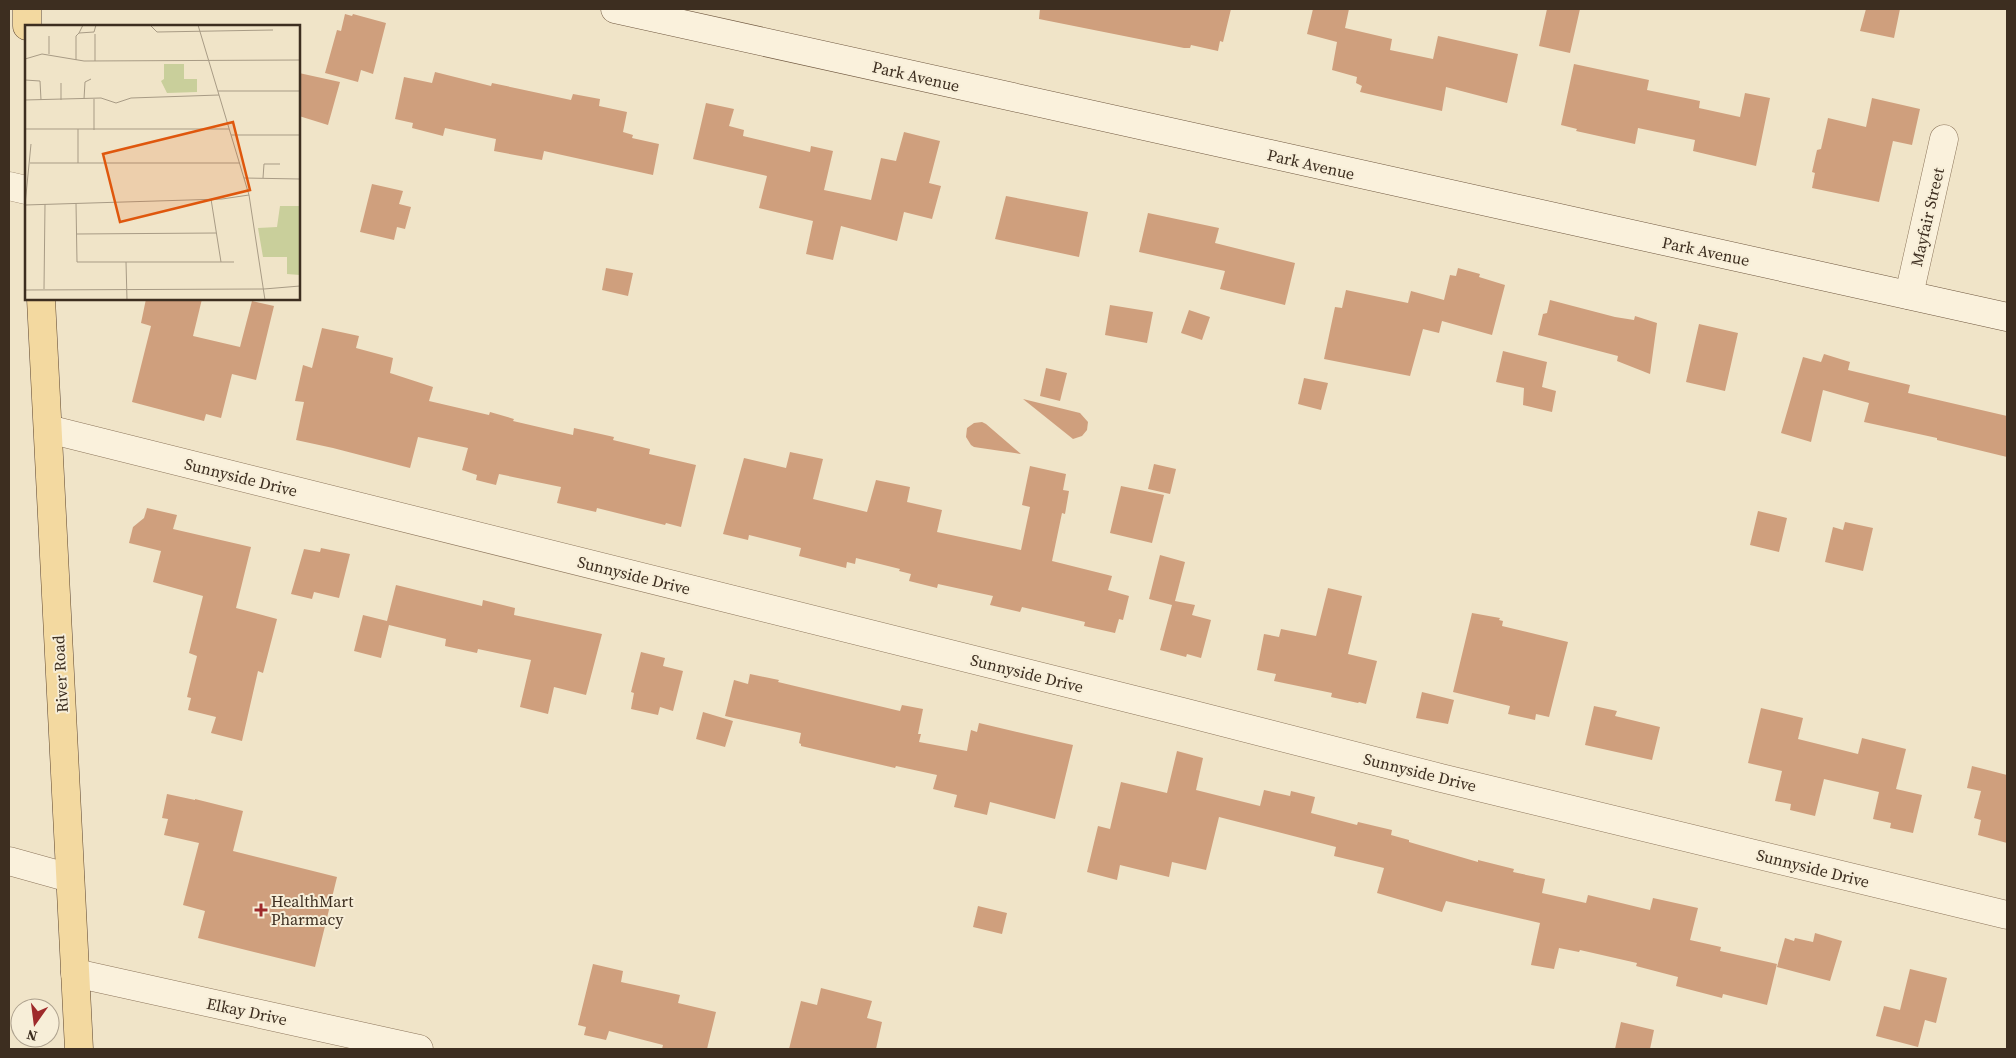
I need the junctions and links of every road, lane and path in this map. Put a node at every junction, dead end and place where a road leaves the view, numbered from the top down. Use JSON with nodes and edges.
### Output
{"nodes":[{"id":1,"x":26,"y":9,"type":"edge"},
{"id":2,"x":615,"y":9,"type":"edge"},
{"id":3,"x":27,"y":25,"type":"edge"},
{"id":4,"x":1944,"y":139,"type":"dead end"},
{"id":5,"x":9,"y":186,"type":"edge"},
{"id":6,"x":25,"y":190,"type":"edge"},
{"id":7,"x":1909,"y":295,"type":"junction"},
{"id":8,"x":41,"y":300,"type":"edge"},
{"id":9,"x":2007,"y":317,"type":"edge"},
{"id":10,"x":48,"y":429,"type":"junction"},
{"id":11,"x":9,"y":861,"type":"edge"},
{"id":12,"x":70,"y":878,"type":"junction"},
{"id":13,"x":2007,"y":915,"type":"edge"},
{"id":14,"x":75,"y":973,"type":"junction"},
{"id":15,"x":79,"y":1049,"type":"edge"},
{"id":16,"x":419,"y":1049,"type":"edge"}],
"edges":[{"from":1,"to":3,"type":"main road"},
{"from":2,"to":7,"type":"street","name":"Park Avenue"},
{"from":4,"to":7,"type":"street","name":"Mayfair Street"},
{"from":5,"to":6,"type":"street"},
{"from":7,"to":9,"type":"street","name":"Park Avenue"},
{"from":8,"to":10,"type":"main road","name":"River Road"},
{"from":10,"to":12,"type":"main road","name":"River Road"},
{"from":10,"to":13,"type":"street","name":"Sunnyside Drive"},
{"from":11,"to":12,"type":"street"},
{"from":12,"to":14,"type":"main road","name":"River Road"},
{"from":14,"to":15,"type":"main road","name":"River Road"},
{"from":14,"to":16,"type":"street","name":"Elkay Drive"}]}
